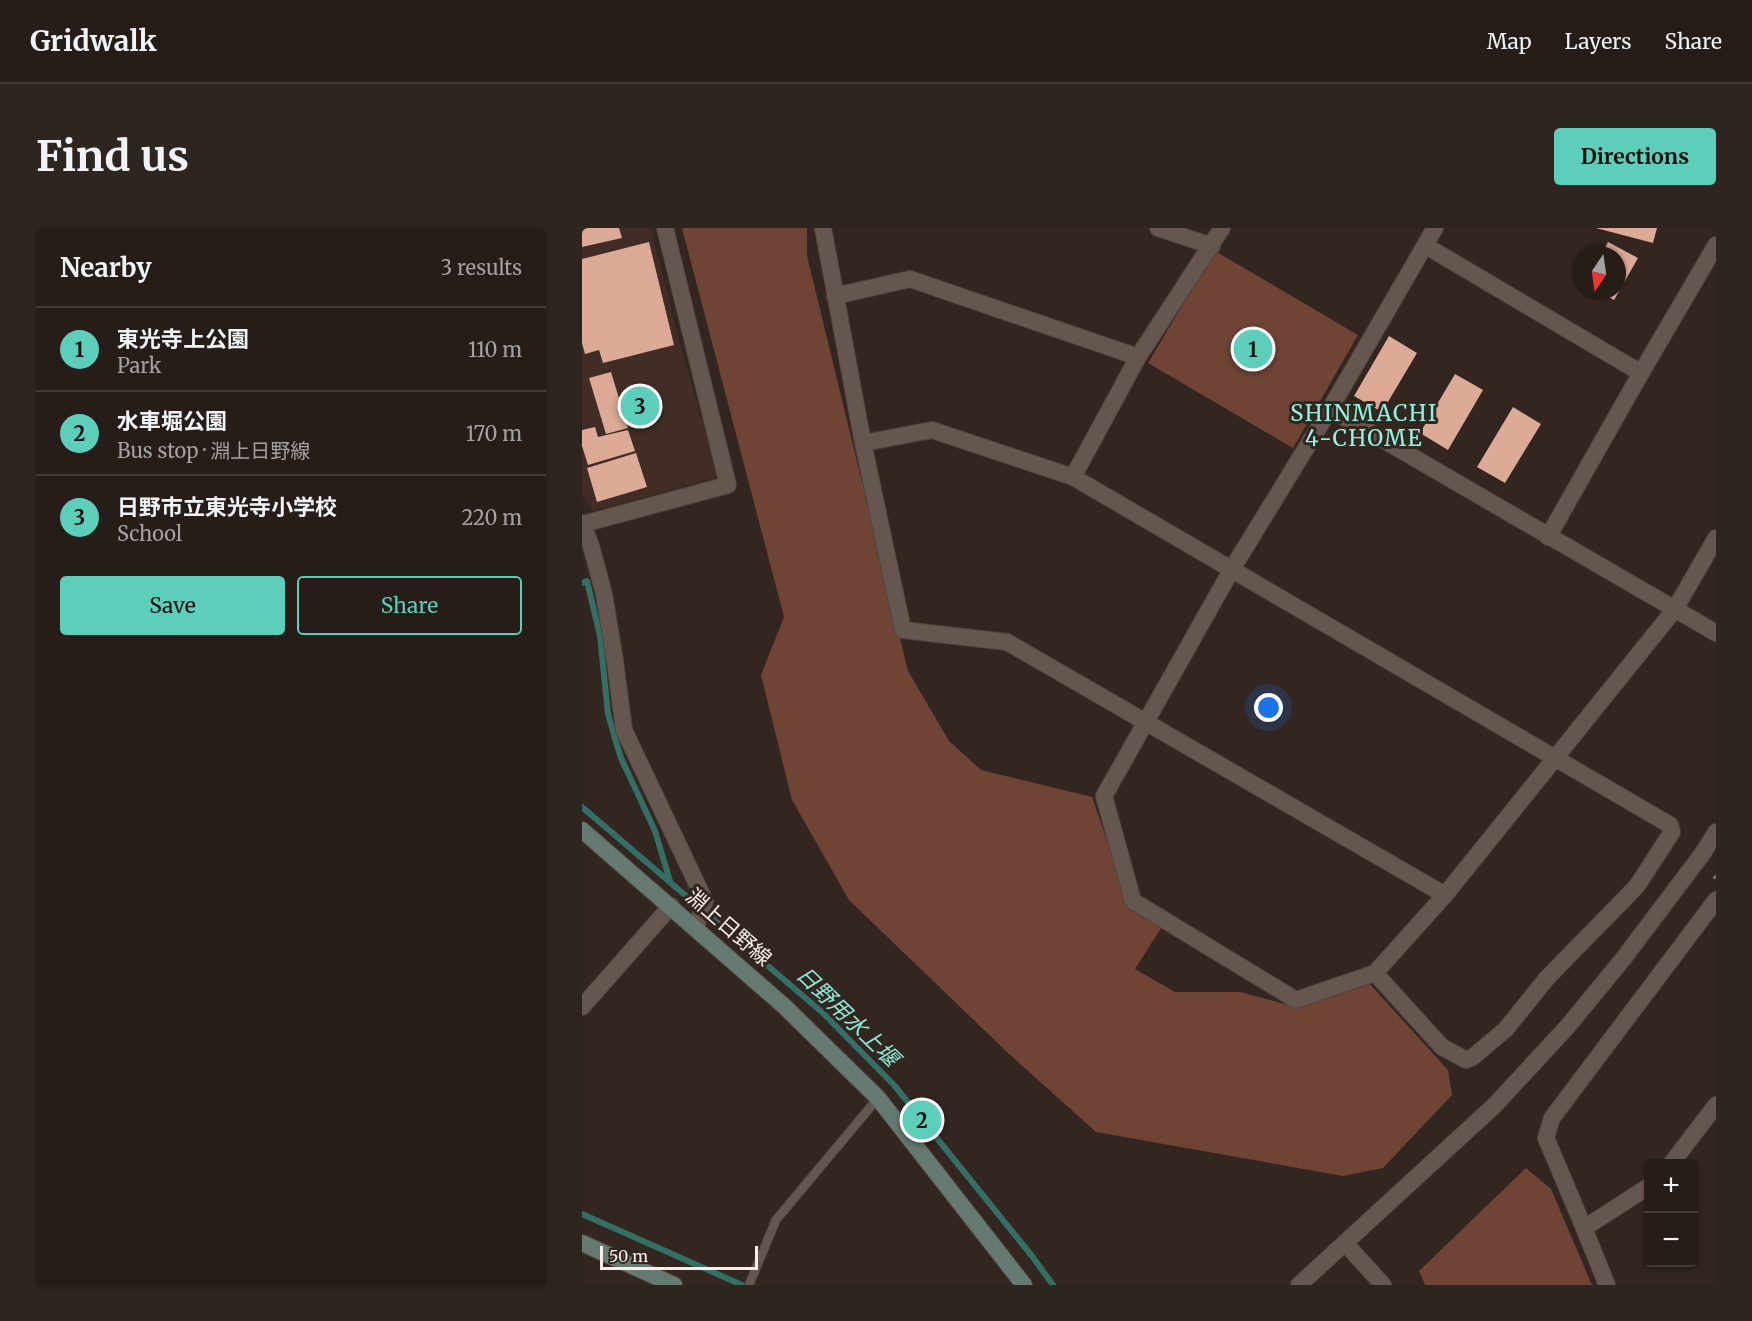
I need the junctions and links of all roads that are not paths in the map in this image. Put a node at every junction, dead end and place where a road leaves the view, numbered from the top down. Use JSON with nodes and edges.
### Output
{"nodes":[{"id":1,"x":665,"y":228,"type":"edge"},
{"id":2,"x":823,"y":228,"type":"edge"},
{"id":3,"x":1158,"y":228,"type":"edge"},
{"id":4,"x":1222,"y":228,"type":"edge"},
{"id":5,"x":1435,"y":228,"type":"edge"},
{"id":6,"x":1716,"y":245,"type":"edge"},
{"id":7,"x":1212,"y":246,"type":"junction"},
{"id":8,"x":1426,"y":246,"type":"junction"},
{"id":9,"x":835,"y":296,"type":"junction"},
{"id":10,"x":1138,"y":357,"type":"junction"},
{"id":11,"x":1641,"y":373,"type":"junction"},
{"id":12,"x":1330,"y":409,"type":"junction"},
{"id":13,"x":862,"y":443,"type":"junction"},
{"id":14,"x":1073,"y":477,"type":"junction"},
{"id":15,"x":583,"y":524,"type":"edge"},
{"id":16,"x":1548,"y":537,"type":"junction"},
{"id":17,"x":1716,"y":538,"type":"edge"},
{"id":18,"x":586,"y":551,"type":"edge"},
{"id":19,"x":1232,"y":569,"type":"junction"},
{"id":20,"x":1675,"y":609,"type":"junction"},
{"id":21,"x":1716,"y":633,"type":"edge"},
{"id":22,"x":1146,"y":723,"type":"junction"},
{"id":23,"x":1556,"y":757,"type":"junction"},
{"id":24,"x":582,"y":830,"type":"edge"},
{"id":25,"x":1716,"y":832,"type":"edge"},
{"id":26,"x":1446,"y":895,"type":"junction"},
{"id":27,"x":1716,"y":900,"type":"edge"},
{"id":28,"x":671,"y":906,"type":"junction"},
{"id":29,"x":696,"y":927,"type":"junction"},
{"id":30,"x":1375,"y":973,"type":"junction"},
{"id":31,"x":582,"y":1006,"type":"edge"},
{"id":32,"x":878,"y":1098,"type":"junction"},
{"id":33,"x":1716,"y":1105,"type":"edge"},
{"id":34,"x":1675,"y":1159,"type":"edge"},
{"id":35,"x":1644,"y":1189,"type":"edge"},
{"id":36,"x":1584,"y":1228,"type":"junction"},
{"id":37,"x":1346,"y":1243,"type":"junction"},
{"id":38,"x":582,"y":1244,"type":"edge"},
{"id":39,"x":674,"y":1285,"type":"edge"},
{"id":40,"x":749,"y":1285,"type":"edge"},
{"id":41,"x":1024,"y":1285,"type":"edge"},
{"id":42,"x":1299,"y":1285,"type":"edge"},
{"id":43,"x":1383,"y":1285,"type":"edge"},
{"id":44,"x":1607,"y":1285,"type":"edge"}],
"edges":[{"from":1,"to":15,"type":"street"},
{"from":2,"to":9,"type":"street"},
{"from":3,"to":7,"type":"street"},
{"from":4,"to":7,"type":"street"},
{"from":5,"to":8,"type":"street"},
{"from":6,"to":11,"type":"street"},
{"from":7,"to":10,"type":"street"},
{"from":8,"to":11,"type":"street"},
{"from":8,"to":12,"type":"street"},
{"from":9,"to":10,"type":"street"},
{"from":9,"to":13,"type":"street"},
{"from":10,"to":14,"type":"street"},
{"from":11,"to":16,"type":"street"},
{"from":12,"to":16,"type":"street"},
{"from":12,"to":19,"type":"street"},
{"from":13,"to":14,"type":"street"},
{"from":13,"to":22,"type":"street"},
{"from":14,"to":19,"type":"street"},
{"from":15,"to":18,"type":"street"},
{"from":16,"to":20,"type":"street"},
{"from":17,"to":20,"type":"street"},
{"from":18,"to":29,"type":"street"},
{"from":19,"to":22,"type":"street"},
{"from":19,"to":23,"type":"street"},
{"from":20,"to":21,"type":"street"},
{"from":20,"to":23,"type":"street"},
{"from":22,"to":26,"type":"street"},
{"from":22,"to":30,"type":"street"},
{"from":23,"to":26,"type":"street"},
{"from":23,"to":30,"type":"street"},
{"from":24,"to":28,"type":"main road","name":"淵上日野線"},
{"from":25,"to":37,"type":"street"},
{"from":26,"to":30,"type":"street"},
{"from":27,"to":36,"type":"street"},
{"from":28,"to":29,"type":"main road","name":"淵上日野線"},
{"from":28,"to":31,"type":"street"},
{"from":29,"to":32,"type":"main road","name":"淵上日野線"},
{"from":32,"to":40,"type":"lane"},
{"from":32,"to":41,"type":"main road","name":"淵上日野線"},
{"from":33,"to":34,"type":"street"},
{"from":35,"to":36,"type":"street"},
{"from":36,"to":44,"type":"street"},
{"from":37,"to":42,"type":"street"},
{"from":37,"to":43,"type":"street"},
{"from":38,"to":39,"type":"main road"}]}
